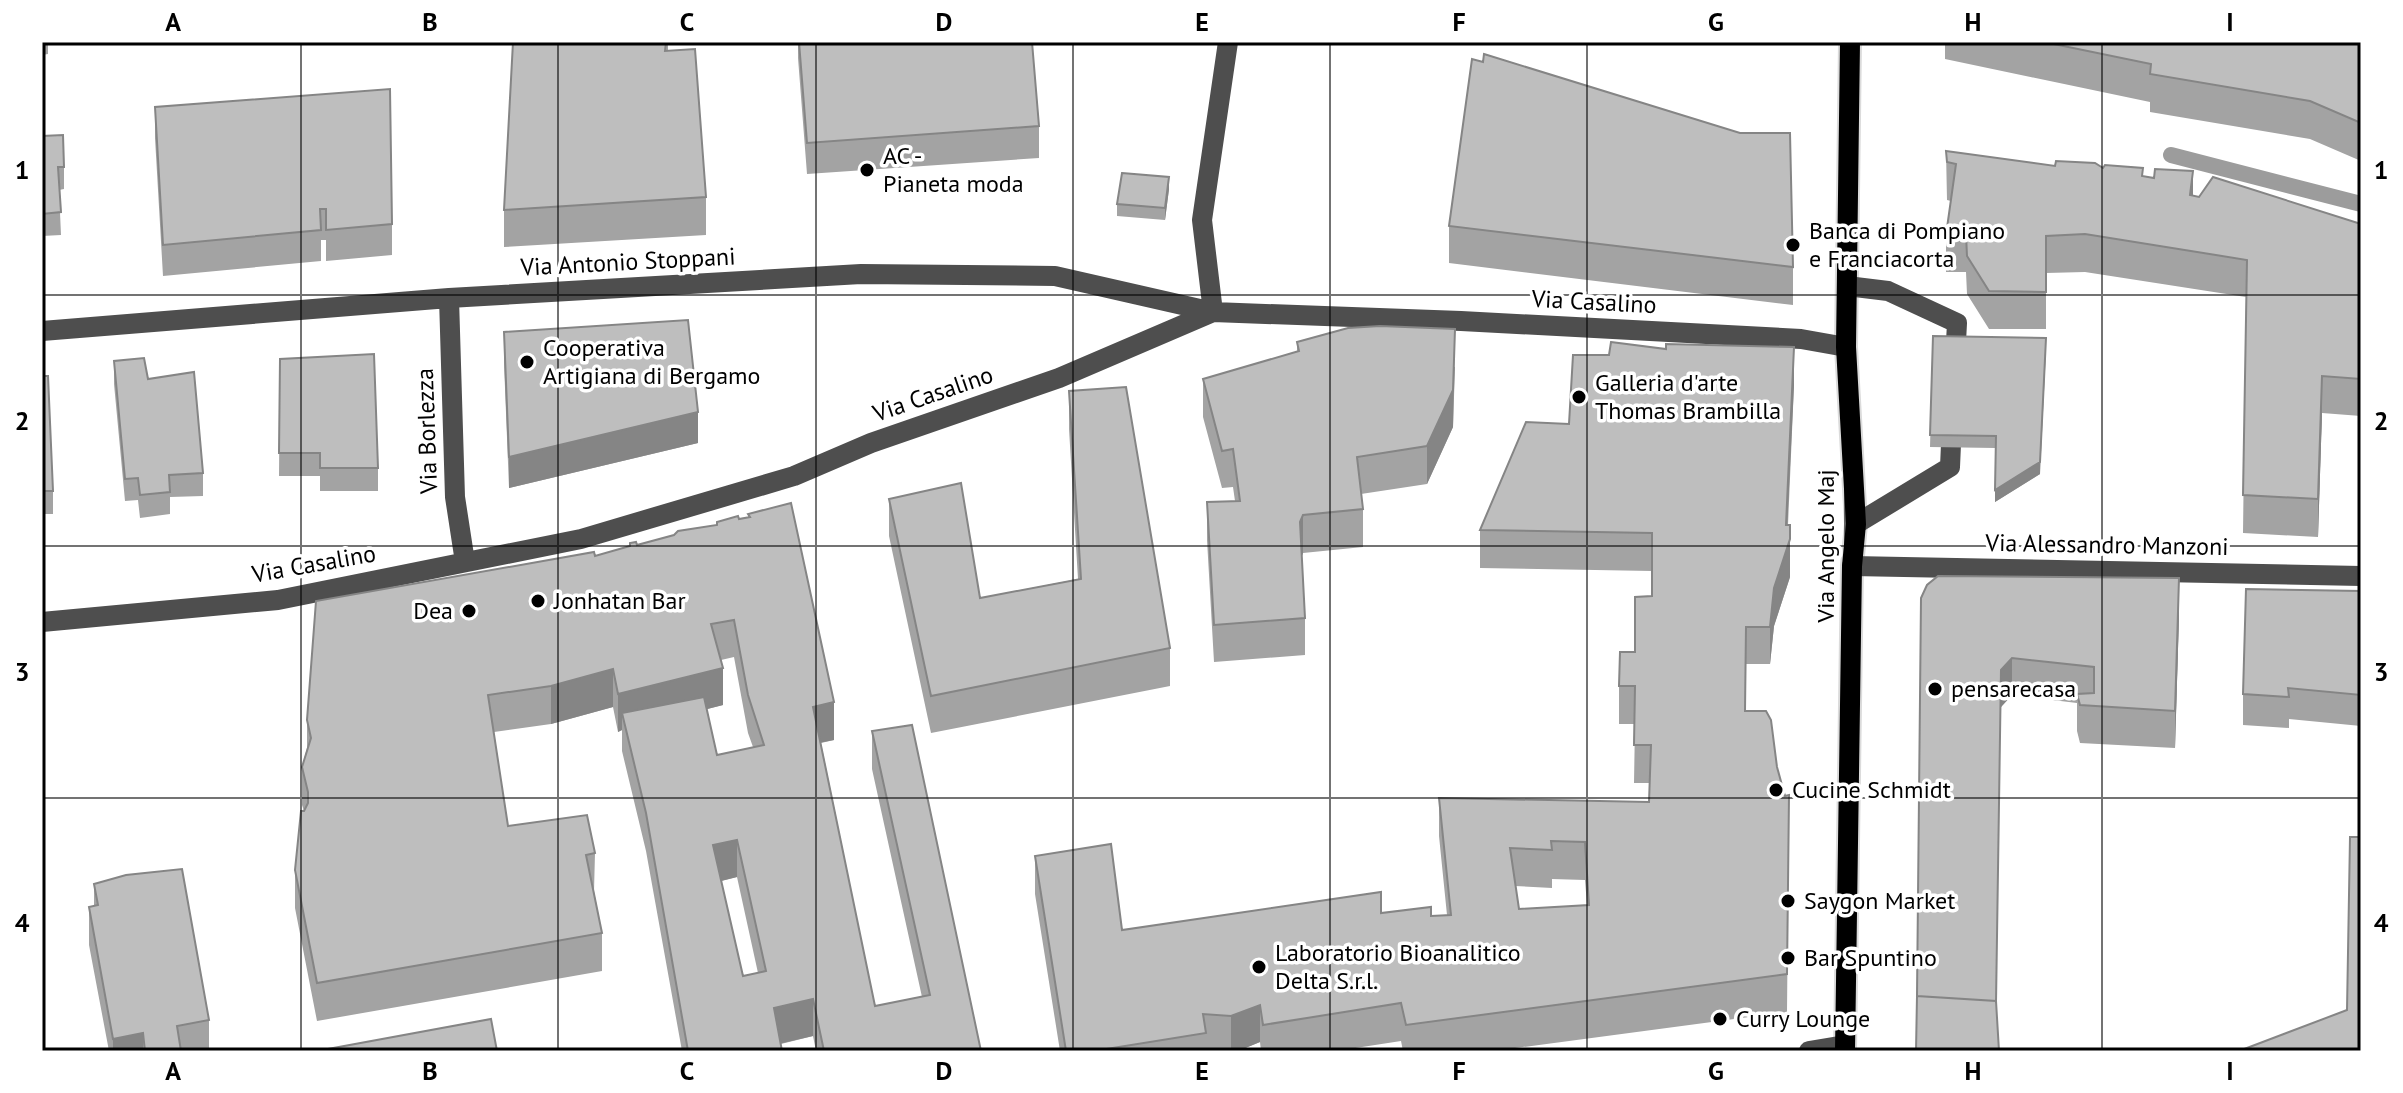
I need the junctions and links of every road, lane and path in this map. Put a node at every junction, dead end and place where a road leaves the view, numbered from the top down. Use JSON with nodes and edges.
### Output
{"nodes":[{"id":1,"x":1228,"y":42,"type":"edge"},
{"id":2,"x":1850,"y":42,"type":"edge"},
{"id":3,"x":1847,"y":286,"type":"junction"},
{"id":4,"x":449,"y":298,"type":"junction"},
{"id":5,"x":1213,"y":312,"type":"junction"},
{"id":6,"x":42,"y":331,"type":"edge"},
{"id":7,"x":1846,"y":347,"type":"junction"},
{"id":8,"x":1856,"y":524,"type":"junction"},
{"id":9,"x":465,"y":562,"type":"junction"},
{"id":10,"x":1852,"y":566,"type":"junction"},
{"id":11,"x":2361,"y":576,"type":"edge"},
{"id":12,"x":42,"y":622,"type":"edge"},
{"id":13,"x":1845,"y":1048,"type":"edge"},
{"id":14,"x":1809,"y":1051,"type":"edge"}],
"edges":[{"from":1,"to":5,"type":"street"},
{"from":2,"to":3,"type":"main road","name":"Via Angelo Maj"},
{"from":3,"to":7,"type":"main road","name":"Via Angelo Maj"},
{"from":3,"to":8,"type":"street"},
{"from":4,"to":5,"type":"street","name":"Via Antonio Stoppani"},
{"from":4,"to":6,"type":"street","name":"Via Antonio Stoppani"},
{"from":4,"to":9,"type":"street","name":"Via Borlezza"},
{"from":5,"to":7,"type":"street","name":"Via Casalino"},
{"from":5,"to":9,"type":"street","name":"Via Casalino"},
{"from":7,"to":8,"type":"main road","name":"Via Angelo Maj"},
{"from":8,"to":10,"type":"main road","name":"Via Angelo Maj"},
{"from":9,"to":12,"type":"street","name":"Via Casalino"},
{"from":10,"to":11,"type":"street","name":"Via Alessandro Manzoni"},
{"from":10,"to":13,"type":"main road","name":"Via Angelo Maj"},
{"from":13,"to":14,"type":"street"}]}
